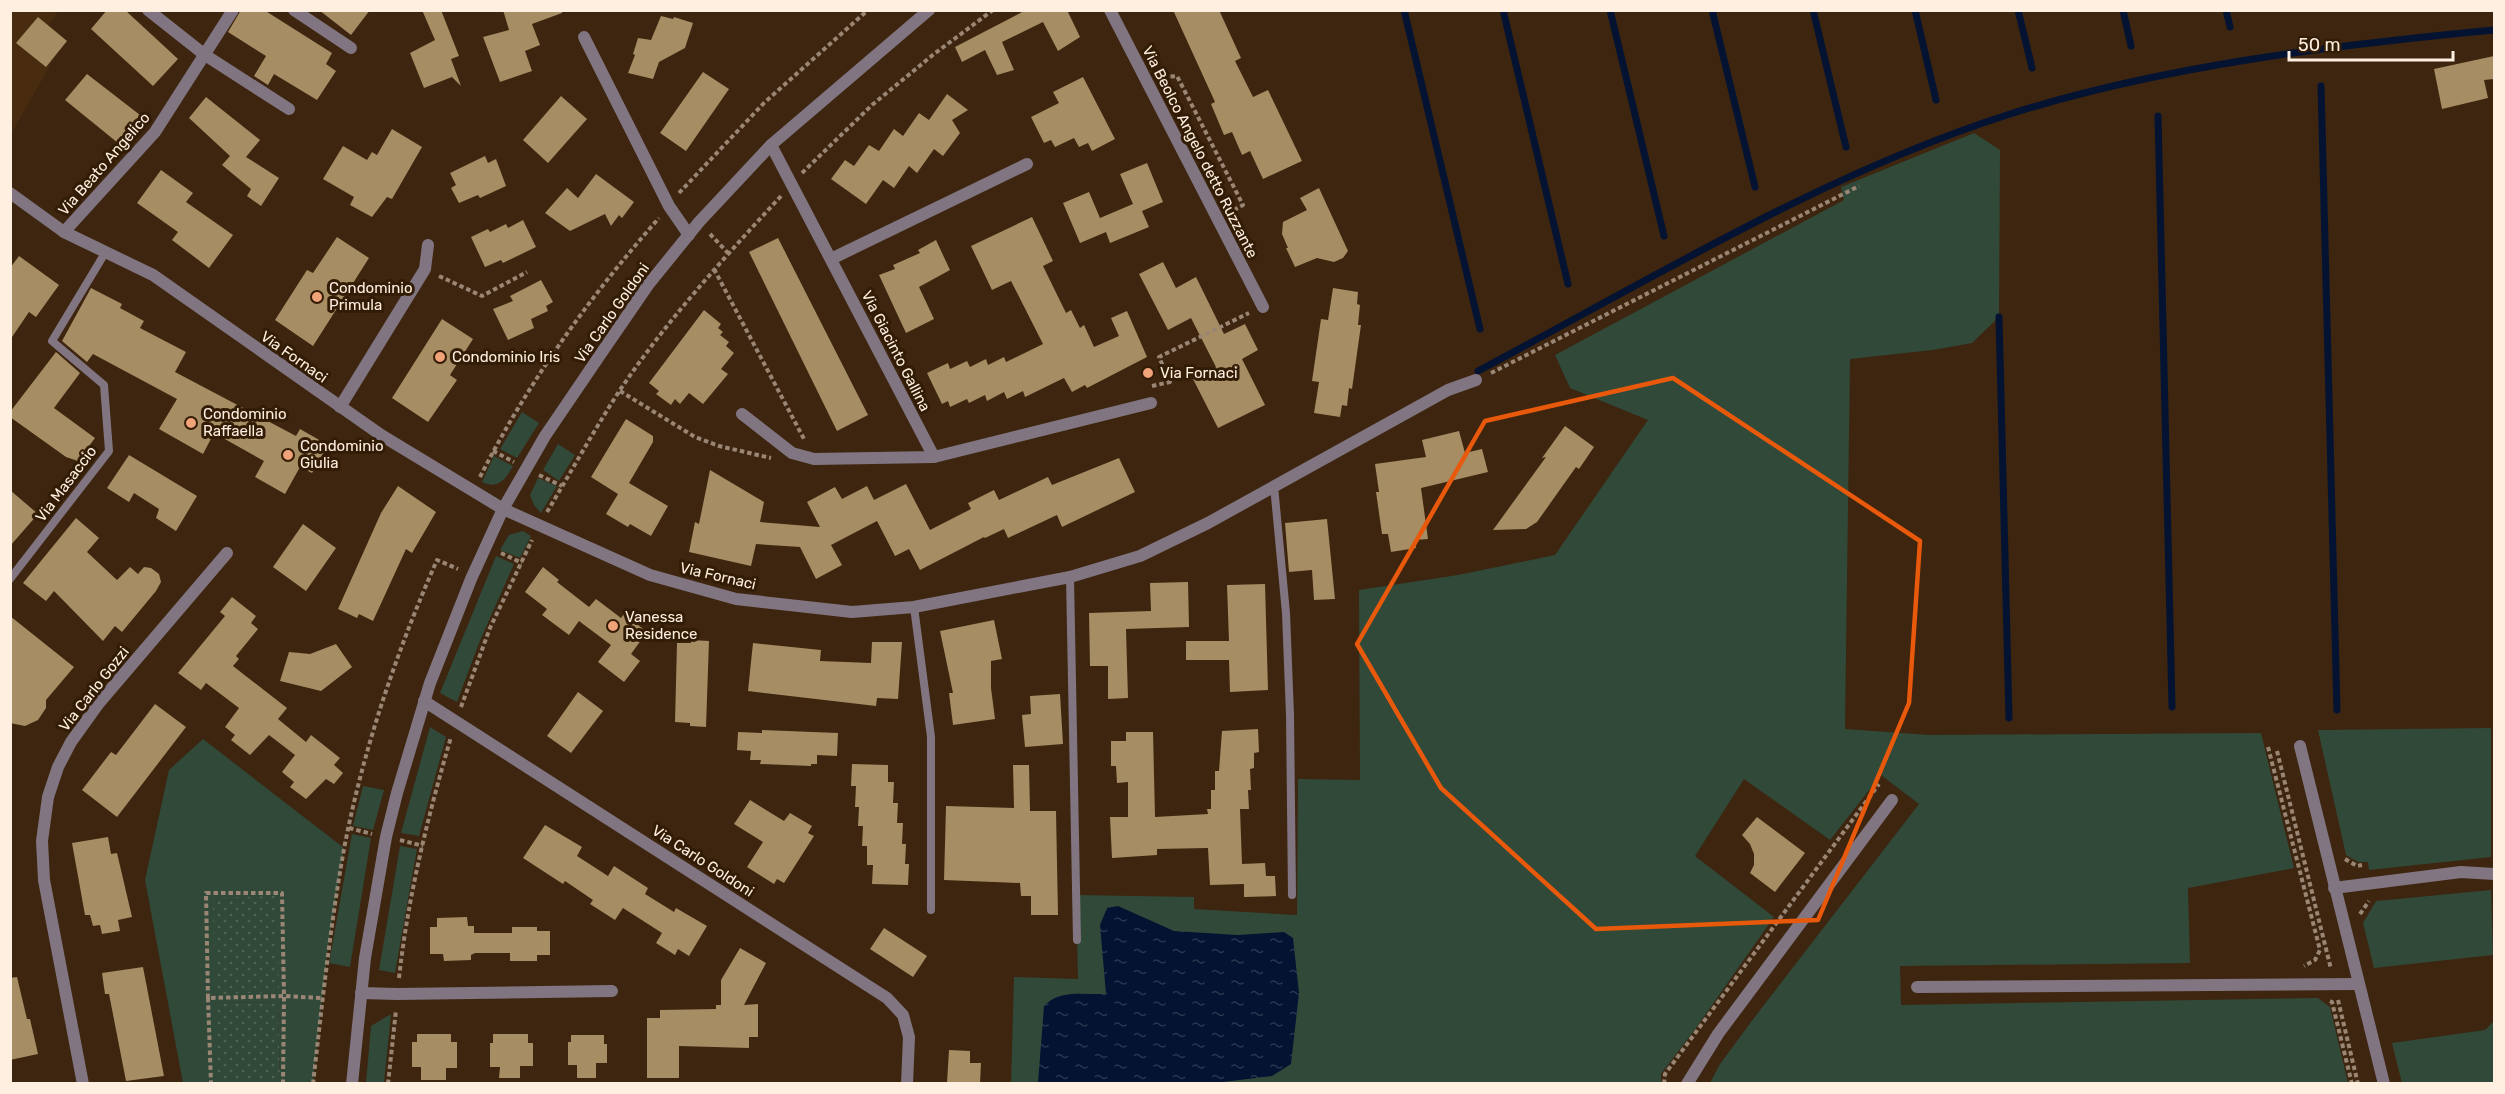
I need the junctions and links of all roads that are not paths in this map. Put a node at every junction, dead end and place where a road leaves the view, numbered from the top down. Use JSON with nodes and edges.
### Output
{"nodes":[{"id":1,"x":148,"y":10,"type":"edge"},
{"id":2,"x":233,"y":10,"type":"edge"},
{"id":3,"x":294,"y":10,"type":"edge"},
{"id":4,"x":929,"y":10,"type":"edge"},
{"id":5,"x":1110,"y":10,"type":"edge"},
{"id":6,"x":584,"y":37,"type":"dead end"},
{"id":7,"x":351,"y":48,"type":"dead end"},
{"id":8,"x":206,"y":55,"type":"junction"},
{"id":9,"x":289,"y":109,"type":"dead end"},
{"id":10,"x":771,"y":145,"type":"junction"},
{"id":11,"x":1027,"y":164,"type":"dead end"},
{"id":12,"x":10,"y":193,"type":"edge"},
{"id":13,"x":64,"y":232,"type":"junction"},
{"id":14,"x":689,"y":235,"type":"junction"},
{"id":15,"x":428,"y":245,"type":"dead end"},
{"id":16,"x":105,"y":253,"type":"junction"},
{"id":17,"x":831,"y":259,"type":"junction"},
{"id":18,"x":1263,"y":307,"type":"road end"},
{"id":19,"x":1476,"y":380,"type":"road end"},
{"id":20,"x":1151,"y":403,"type":"dead end"},
{"id":21,"x":340,"y":407,"type":"junction"},
{"id":22,"x":742,"y":414,"type":"dead end"},
{"id":23,"x":934,"y":457,"type":"junction"},
{"id":24,"x":1274,"y":486,"type":"junction"},
{"id":25,"x":503,"y":508,"type":"junction"},
{"id":26,"x":227,"y":553,"type":"dead end"},
{"id":27,"x":1070,"y":577,"type":"junction"},
{"id":28,"x":10,"y":579,"type":"edge"},
{"id":29,"x":914,"y":607,"type":"junction"},
{"id":30,"x":424,"y":701,"type":"junction"},
{"id":31,"x":2300,"y":746,"type":"dead end"},
{"id":32,"x":1892,"y":800,"type":"dead end"},
{"id":33,"x":2494,"y":874,"type":"edge"},
{"id":34,"x":2334,"y":888,"type":"junction"},
{"id":35,"x":1292,"y":895,"type":"dead end"},
{"id":36,"x":931,"y":910,"type":"dead end"},
{"id":37,"x":1077,"y":940,"type":"dead end"},
{"id":38,"x":2358,"y":984,"type":"junction"},
{"id":39,"x":1917,"y":987,"type":"dead end"},
{"id":40,"x":612,"y":991,"type":"dead end"},
{"id":41,"x":361,"y":993,"type":"junction"},
{"id":42,"x":83,"y":1083,"type":"edge"},
{"id":43,"x":352,"y":1083,"type":"edge"},
{"id":44,"x":907,"y":1083,"type":"edge"},
{"id":45,"x":1687,"y":1083,"type":"edge"},
{"id":46,"x":2384,"y":1083,"type":"edge"}],
"edges":[{"from":1,"to":8,"type":"street"},
{"from":2,"to":8,"type":"street","name":"Via Beato Angelico"},
{"from":3,"to":7,"type":"street"},
{"from":4,"to":10,"type":"street","name":"Via Carlo Goldoni"},
{"from":5,"to":18,"type":"street","name":"Via Beolco Angelo detto Ruzzante"},
{"from":6,"to":14,"type":"street"},
{"from":8,"to":9,"type":"street"},
{"from":8,"to":13,"type":"street","name":"Via Beato Angelico"},
{"from":10,"to":14,"type":"street","name":"Via Carlo Goldoni"},
{"from":10,"to":17,"type":"street","name":"Via Giacinto Gallina"},
{"from":11,"to":17,"type":"street"},
{"from":12,"to":13,"type":"street","name":"Via Fornaci"},
{"from":13,"to":16,"type":"street","name":"Via Fornaci"},
{"from":14,"to":25,"type":"street","name":"Via Carlo Goldoni"},
{"from":15,"to":21,"type":"street"},
{"from":16,"to":21,"type":"street","name":"Via Fornaci"},
{"from":16,"to":28,"type":"lane","name":"Via Masaccio"},
{"from":17,"to":23,"type":"street","name":"Via Giacinto Gallina"},
{"from":19,"to":24,"type":"street","name":"Via Fornaci"},
{"from":20,"to":23,"type":"street"},
{"from":21,"to":25,"type":"street","name":"Via Fornaci"},
{"from":22,"to":23,"type":"street"},
{"from":24,"to":27,"type":"street","name":"Via Fornaci"},
{"from":24,"to":35,"type":"lane"},
{"from":25,"to":29,"type":"street","name":"Via Fornaci"},
{"from":25,"to":30,"type":"street","name":"Via Carlo Goldoni"},
{"from":26,"to":42,"type":"street","name":"Via Carlo Gozzi"},
{"from":27,"to":29,"type":"street","name":"Via Fornaci"},
{"from":27,"to":37,"type":"lane"},
{"from":29,"to":36,"type":"lane"},
{"from":30,"to":41,"type":"street","name":"Via Carlo Goldoni"},
{"from":30,"to":44,"type":"street","name":"Via Carlo Goldoni"},
{"from":31,"to":34,"type":"street"},
{"from":32,"to":45,"type":"street"},
{"from":33,"to":34,"type":"street"},
{"from":34,"to":38,"type":"street"},
{"from":38,"to":39,"type":"street"},
{"from":38,"to":46,"type":"street"},
{"from":40,"to":41,"type":"street"},
{"from":41,"to":43,"type":"street","name":"Via Carlo Goldoni"}]}
